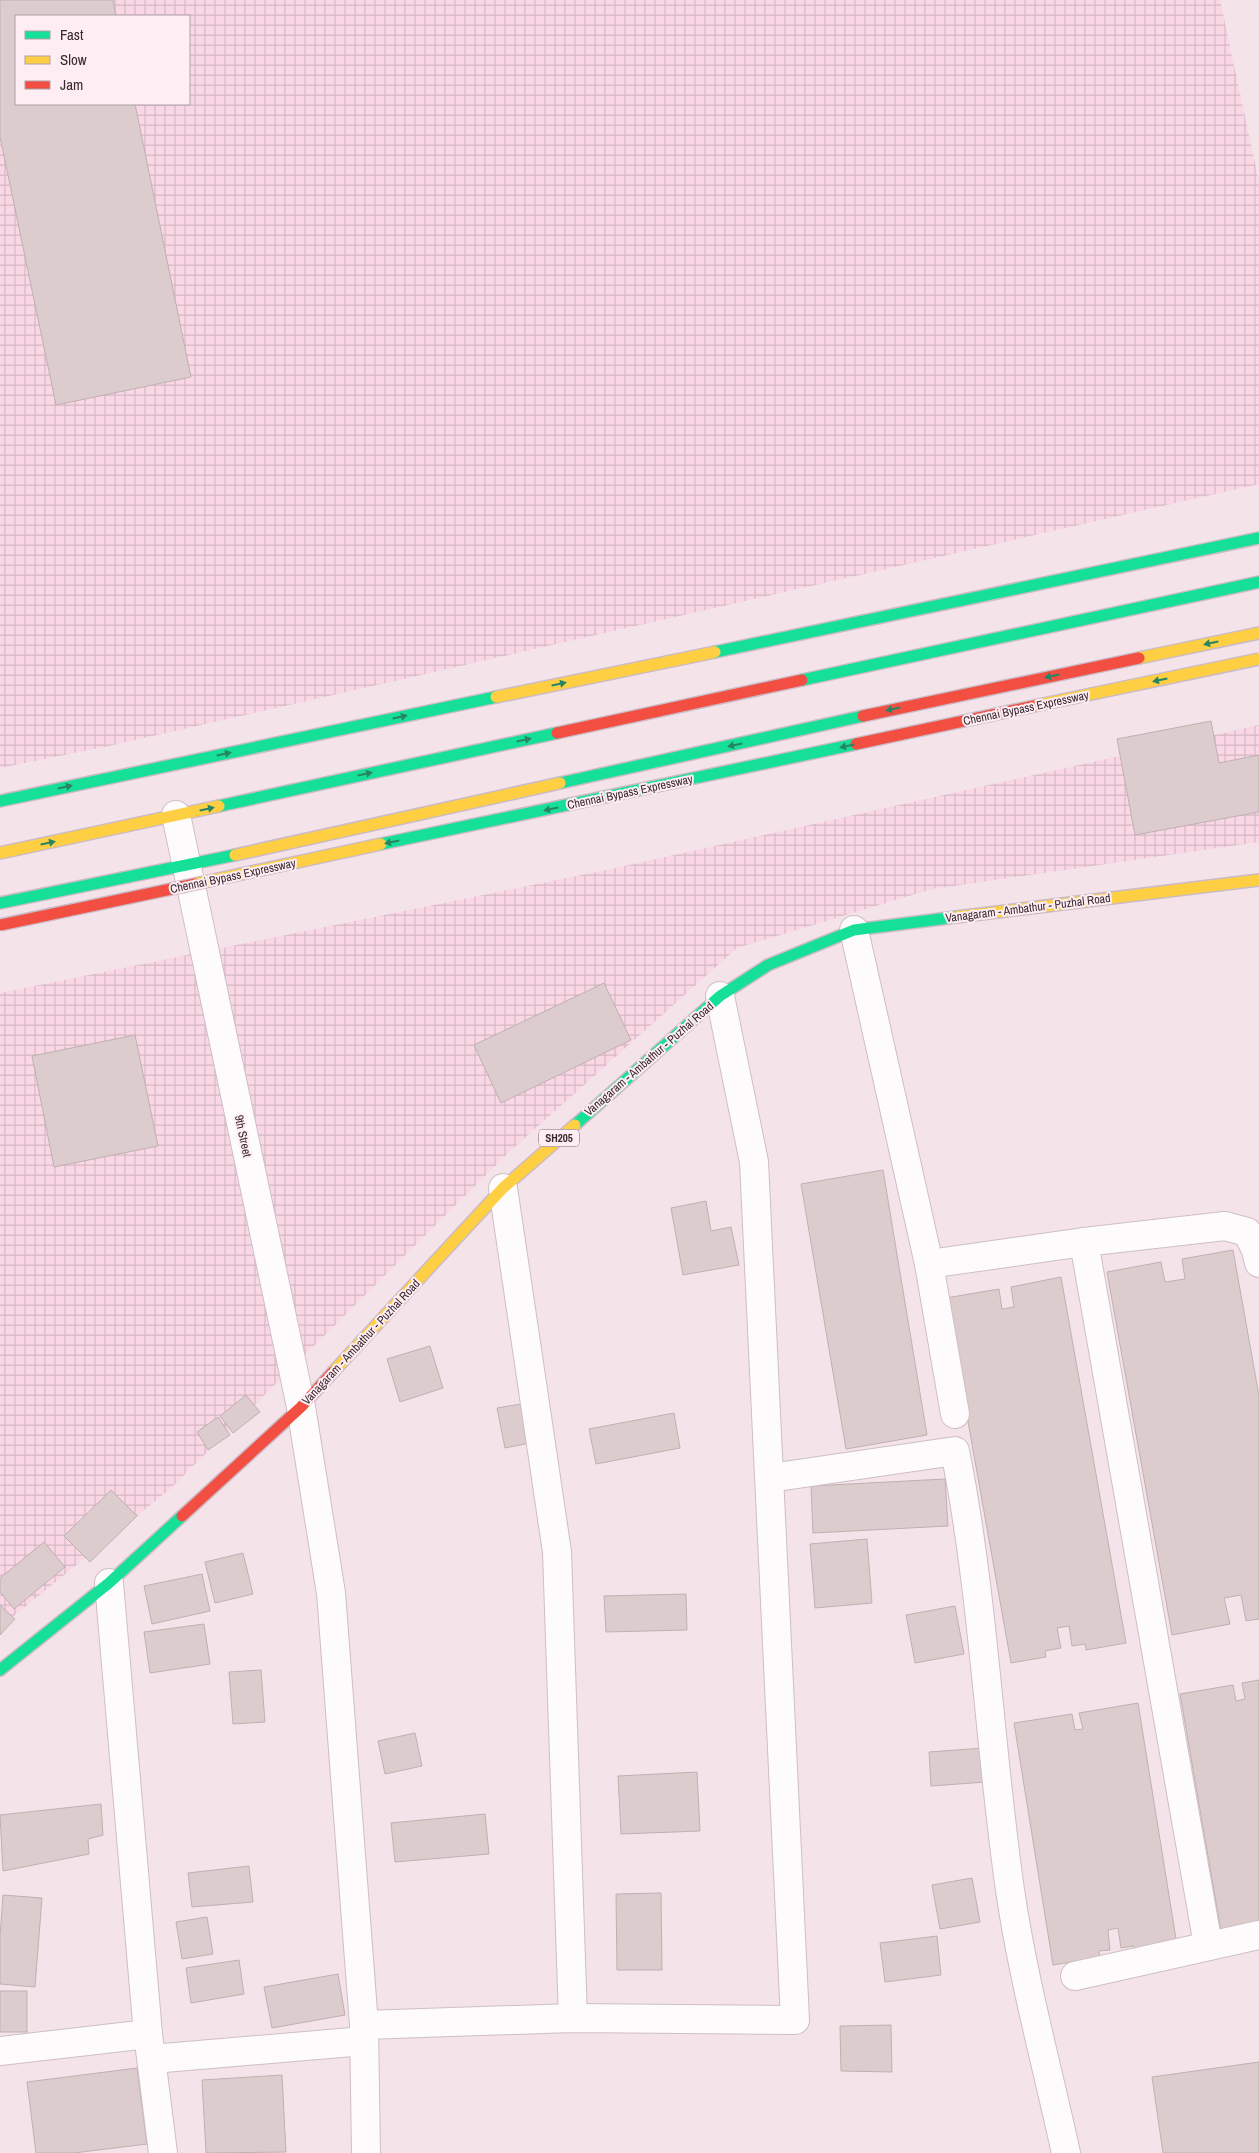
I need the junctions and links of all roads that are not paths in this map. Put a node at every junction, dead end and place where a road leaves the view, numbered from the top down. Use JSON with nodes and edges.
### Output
{"nodes":[{"id":1,"x":1259,"y":538,"type":"edge"},
{"id":2,"x":1259,"y":582,"type":"edge"},
{"id":3,"x":1259,"y":633,"type":"edge"},
{"id":4,"x":1259,"y":659,"type":"edge"},
{"id":5,"x":0,"y":801,"type":"edge"},
{"id":6,"x":176,"y":815,"type":"junction"},
{"id":7,"x":0,"y":853,"type":"edge"},
{"id":8,"x":186,"y":866,"type":"junction"},
{"id":9,"x":1259,"y":880,"type":"edge"},
{"id":10,"x":0,"y":903,"type":"edge"},
{"id":11,"x":0,"y":925,"type":"edge"},
{"id":12,"x":854,"y":930,"type":"junction"},
{"id":13,"x":720,"y":996,"type":"junction"},
{"id":14,"x":503,"y":1188,"type":"junction"},
{"id":15,"x":1084,"y":1242,"type":"junction"},
{"id":16,"x":928,"y":1264,"type":"junction"},
{"id":17,"x":1259,"y":1264,"type":"edge"},
{"id":18,"x":301,"y":1407,"type":"junction"},
{"id":19,"x":955,"y":1414,"type":"dead end"},
{"id":20,"x":770,"y":1478,"type":"junction"},
{"id":21,"x":109,"y":1583,"type":"junction"},
{"id":22,"x":0,"y":1670,"type":"edge"},
{"id":23,"x":1259,"y":1936,"type":"edge"},
{"id":24,"x":1208,"y":1945,"type":"junction"},
{"id":25,"x":1075,"y":1976,"type":"dead end"},
{"id":26,"x":574,"y":2018,"type":"junction"},
{"id":27,"x":364,"y":2033,"type":"junction"},
{"id":28,"x":150,"y":2046,"type":"junction"},
{"id":29,"x":0,"y":2051,"type":"edge"},
{"id":30,"x":163,"y":2153,"type":"edge"},
{"id":31,"x":366,"y":2153,"type":"edge"},
{"id":32,"x":1066,"y":2153,"type":"edge"}],
"edges":[{"from":5,"to":1,"type":"main road","one_way":true},
{"from":6,"to":2,"type":"main road","one_way":true},
{"from":3,"to":8,"type":"main road","one_way":true},
{"from":4,"to":11,"type":"main road","name":"Chennai Bypass Expressway","one_way":true,"bridge":true},
{"from":7,"to":6,"type":"main road","one_way":true},
{"from":6,"to":8,"type":"street","name":"9th Street"},
{"from":8,"to":10,"type":"main road"},
{"from":8,"to":18,"type":"street","name":"9th Street"},
{"from":9,"to":12,"type":"main road","name":"Vanagaram - Ambathur - Puzhal Road","number":"SH205"},
{"from":12,"to":13,"type":"main road","name":"Vanagaram - Ambathur - Puzhal Road","number":"SH205"},
{"from":12,"to":16,"type":"street"},
{"from":13,"to":14,"type":"main road","name":"Vanagaram - Ambathur - Puzhal Road","number":"SH205"},
{"from":13,"to":20,"type":"street"},
{"from":14,"to":18,"type":"main road","name":"Vanagaram - Ambathur - Puzhal Road","number":"SH205"},
{"from":14,"to":26,"type":"street"},
{"from":15,"to":16,"type":"street"},
{"from":15,"to":17,"type":"street"},
{"from":15,"to":24,"type":"street"},
{"from":16,"to":19,"type":"street"},
{"from":18,"to":21,"type":"main road","name":"Vanagaram - Ambathur - Puzhal Road","number":"SH205"},
{"from":18,"to":27,"type":"street","name":"9th Street"},
{"from":20,"to":26,"type":"street"},
{"from":20,"to":32,"type":"street"},
{"from":21,"to":22,"type":"main road","name":"Vanagaram - Ambathur - Puzhal Road","number":"SH205"},
{"from":21,"to":28,"type":"street"},
{"from":23,"to":24,"type":"street"},
{"from":24,"to":25,"type":"street"},
{"from":26,"to":27,"type":"street"},
{"from":27,"to":28,"type":"street"},
{"from":27,"to":31,"type":"street","name":"9th Street"},
{"from":28,"to":29,"type":"street"},
{"from":28,"to":30,"type":"street"}]}
